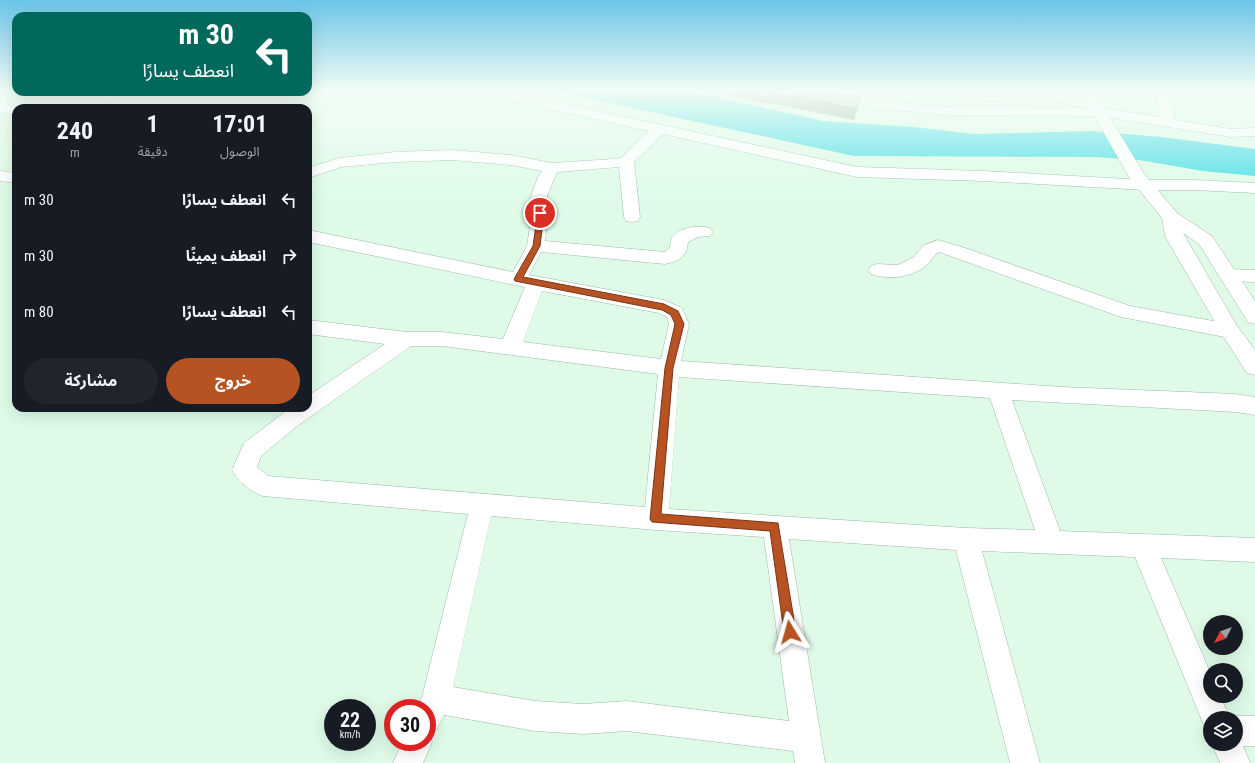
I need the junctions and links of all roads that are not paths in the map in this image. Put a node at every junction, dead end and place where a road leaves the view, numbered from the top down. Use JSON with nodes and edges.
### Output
{"nodes":[{"id":1,"x":644,"y":126,"type":"edge"},
{"id":2,"x":1107,"y":126,"type":"edge"},
{"id":3,"x":1184,"y":126,"type":"edge"},
{"id":4,"x":660,"y":129,"type":"junction"},
{"id":5,"x":1255,"y":132,"type":"edge"},
{"id":6,"x":626,"y":161,"type":"junction"},
{"id":7,"x":552,"y":168,"type":"junction"},
{"id":8,"x":312,"y":172,"type":"edge"},
{"id":9,"x":0,"y":176,"type":"edge"},
{"id":10,"x":12,"y":178,"type":"edge"},
{"id":11,"x":1141,"y":181,"type":"junction"},
{"id":12,"x":1255,"y":188,"type":"edge"},
{"id":13,"x":632,"y":217,"type":"dead end"},
{"id":14,"x":1171,"y":217,"type":"junction"},
{"id":15,"x":704,"y":232,"type":"dead end"},
{"id":16,"x":312,"y":237,"type":"edge"},
{"id":17,"x":536,"y":246,"type":"junction"},
{"id":18,"x":877,"y":270,"type":"dead end"},
{"id":19,"x":1227,"y":275,"type":"junction"},
{"id":20,"x":1255,"y":276,"type":"edge"},
{"id":21,"x":527,"y":281,"type":"junction"},
{"id":22,"x":1255,"y":317,"type":"edge"},
{"id":23,"x":312,"y":327,"type":"edge"},
{"id":24,"x":1230,"y":330,"type":"junction"},
{"id":25,"x":407,"y":339,"type":"junction"},
{"id":26,"x":510,"y":348,"type":"junction"},
{"id":27,"x":1255,"y":366,"type":"edge"},
{"id":28,"x":669,"y":368,"type":"junction"},
{"id":29,"x":998,"y":390,"type":"junction"},
{"id":30,"x":312,"y":405,"type":"edge"},
{"id":31,"x":1255,"y":406,"type":"edge"},
{"id":32,"x":301,"y":412,"type":"edge"},
{"id":33,"x":482,"y":504,"type":"junction"},
{"id":34,"x":656,"y":519,"type":"junction"},
{"id":35,"x":774,"y":526,"type":"junction"},
{"id":36,"x":966,"y":539,"type":"junction"},
{"id":37,"x":1052,"y":542,"type":"junction"},
{"id":38,"x":1143,"y":545,"type":"junction"},
{"id":39,"x":1255,"y":550,"type":"edge"},
{"id":40,"x":433,"y":699,"type":"edge"},
{"id":41,"x":436,"y":709,"type":"edge"},
{"id":42,"x":1212,"y":711,"type":"edge"},
{"id":43,"x":1243,"y":731,"type":"edge"},
{"id":44,"x":1255,"y":731,"type":"edge"},
{"id":45,"x":808,"y":750,"type":"edge"},
{"id":46,"x":413,"y":751,"type":"edge"},
{"id":47,"x":1229,"y":751,"type":"edge"},
{"id":48,"x":408,"y":763,"type":"edge"},
{"id":49,"x":1025,"y":763,"type":"edge"},
{"id":50,"x":1235,"y":763,"type":"edge"}],
"edges":[{"from":1,"to":4,"type":"street"},
{"from":2,"to":11,"type":"main road"},
{"from":3,"to":5,"type":"street"},
{"from":4,"to":6,"type":"street"},
{"from":4,"to":11,"type":"street"},
{"from":6,"to":7,"type":"street"},
{"from":6,"to":13,"type":"street"},
{"from":7,"to":8,"type":"street"},
{"from":7,"to":17,"type":"street"},
{"from":9,"to":10,"type":"street"},
{"from":11,"to":12,"type":"street"},
{"from":11,"to":14,"type":"main road"},
{"from":14,"to":19,"type":"main road"},
{"from":14,"to":24,"type":"main road"},
{"from":15,"to":17,"type":"street"},
{"from":16,"to":21,"type":"street"},
{"from":17,"to":21,"type":"street"},
{"from":18,"to":24,"type":"street"},
{"from":19,"to":20,"type":"street"},
{"from":19,"to":22,"type":"main road"},
{"from":21,"to":26,"type":"street"},
{"from":21,"to":28,"type":"street"},
{"from":23,"to":25,"type":"street"},
{"from":24,"to":27,"type":"main road"},
{"from":25,"to":26,"type":"street"},
{"from":25,"to":30,"type":"street"},
{"from":26,"to":28,"type":"street"},
{"from":28,"to":29,"type":"street"},
{"from":28,"to":34,"type":"street"},
{"from":29,"to":31,"type":"street"},
{"from":29,"to":37,"type":"street"},
{"from":32,"to":33,"type":"street"},
{"from":33,"to":34,"type":"street"},
{"from":33,"to":40,"type":"street"},
{"from":34,"to":35,"type":"street"},
{"from":35,"to":36,"type":"street"},
{"from":35,"to":45,"type":"street"},
{"from":36,"to":37,"type":"street"},
{"from":36,"to":49,"type":"street"},
{"from":37,"to":38,"type":"street"},
{"from":38,"to":39,"type":"street"},
{"from":38,"to":42,"type":"street"},
{"from":41,"to":45,"type":"street"},
{"from":43,"to":44,"type":"street"},
{"from":46,"to":48,"type":"street"},
{"from":47,"to":50,"type":"street"}]}
